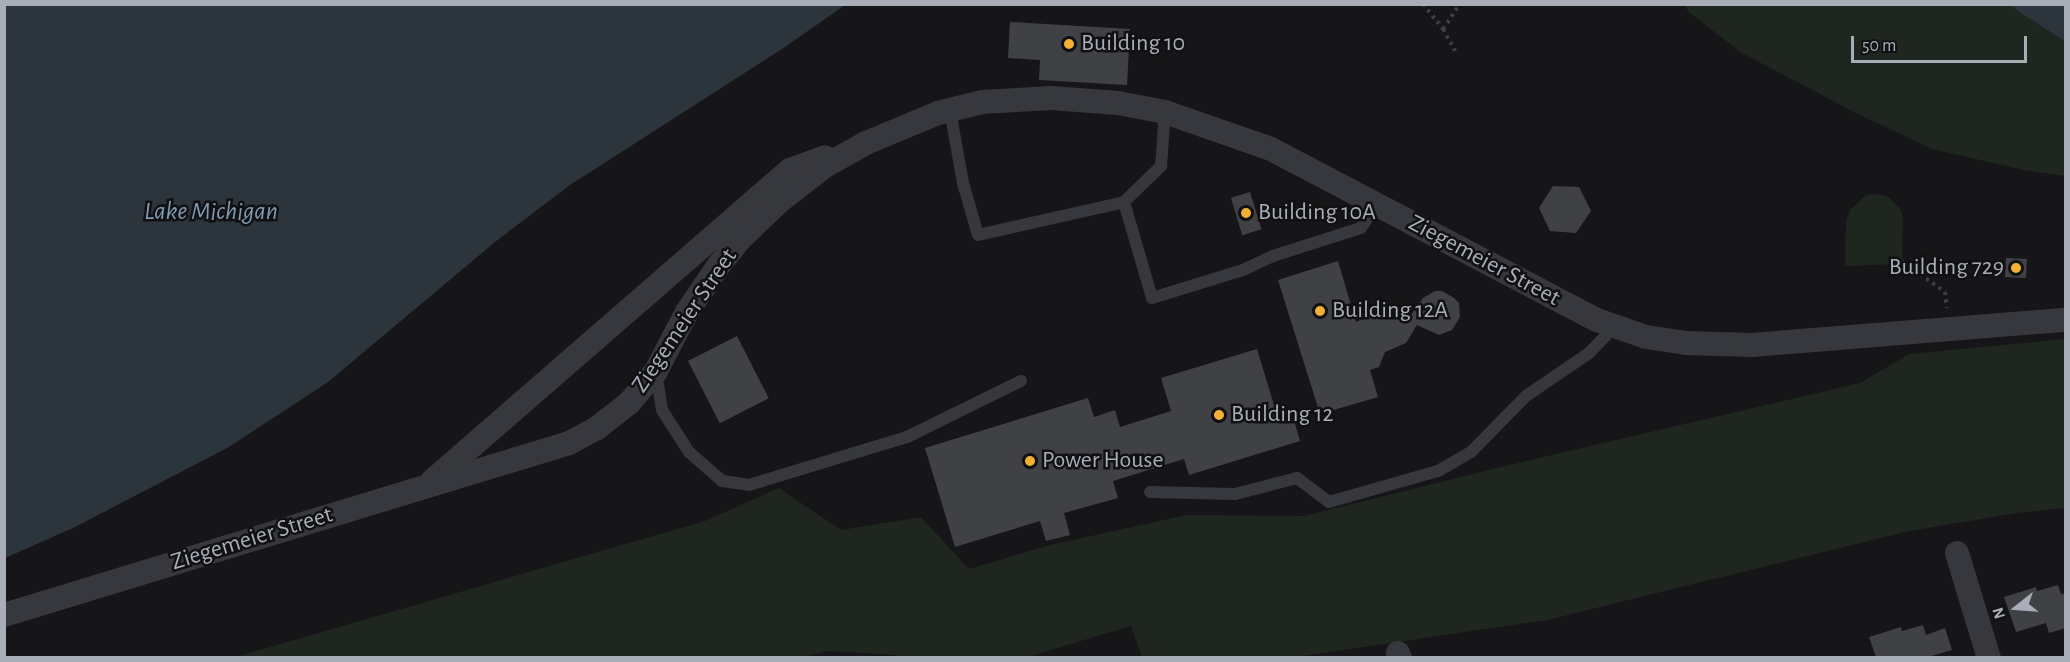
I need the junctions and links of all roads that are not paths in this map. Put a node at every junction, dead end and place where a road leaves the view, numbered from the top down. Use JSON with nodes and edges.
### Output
{"nodes":[{"id":1,"x":950,"y":110,"type":"junction"},
{"id":2,"x":1165,"y":112,"type":"junction"},
{"id":3,"x":866,"y":143,"type":"junction"},
{"id":4,"x":1124,"y":202,"type":"junction"},
{"id":5,"x":1377,"y":204,"type":"junction"},
{"id":6,"x":2066,"y":320,"type":"edge"},
{"id":7,"x":1615,"y":326,"type":"junction"},
{"id":8,"x":656,"y":371,"type":"junction"},
{"id":9,"x":1021,"y":381,"type":"dead end"},
{"id":10,"x":426,"y":486,"type":"junction"},
{"id":11,"x":1150,"y":492,"type":"dead end"},
{"id":12,"x":1957,"y":553,"type":"dead end"},
{"id":13,"x":4,"y":615,"type":"edge"},
{"id":14,"x":1989,"y":657,"type":"edge"}],
"edges":[{"from":1,"to":2,"type":"street","name":"Ziegemeier Street"},
{"from":1,"to":3,"type":"street","name":"Ziegemeier Street"},
{"from":1,"to":4,"type":"lane"},
{"from":2,"to":4,"type":"lane"},
{"from":2,"to":5,"type":"street","name":"Ziegemeier Street"},
{"from":3,"to":8,"type":"street","name":"Ziegemeier Street"},
{"from":3,"to":10,"type":"street"},
{"from":4,"to":5,"type":"lane"},
{"from":5,"to":7,"type":"street","name":"Ziegemeier Street"},
{"from":6,"to":7,"type":"street","name":"Ziegemeier Street"},
{"from":7,"to":11,"type":"lane"},
{"from":8,"to":9,"type":"lane"},
{"from":8,"to":10,"type":"street","name":"Ziegemeier Street"},
{"from":10,"to":13,"type":"street","name":"Ziegemeier Street"},
{"from":12,"to":14,"type":"street"}]}
